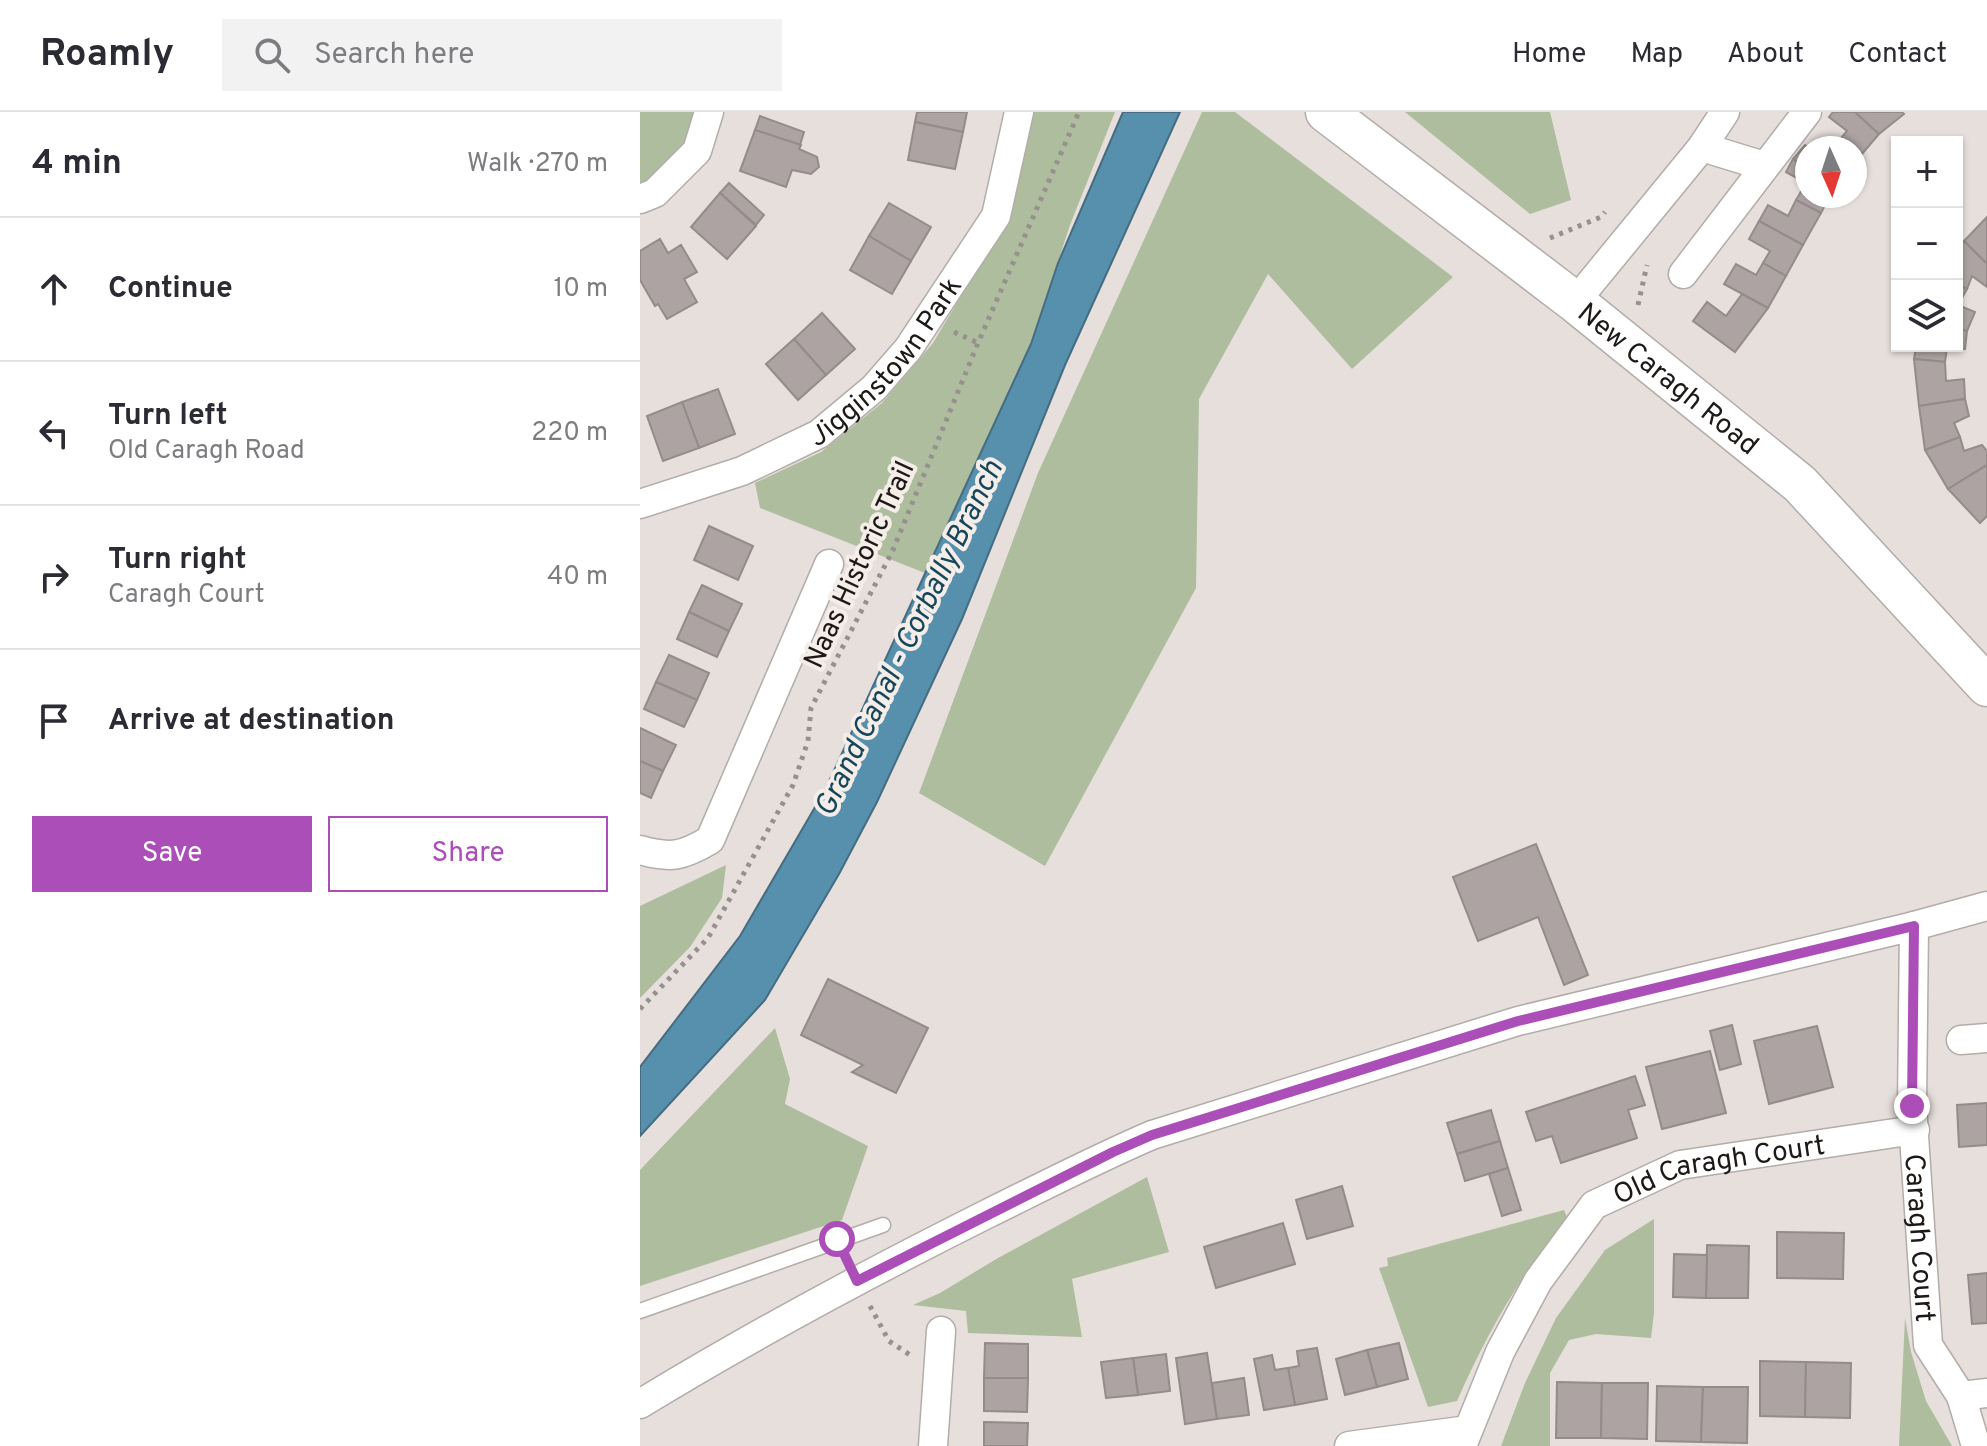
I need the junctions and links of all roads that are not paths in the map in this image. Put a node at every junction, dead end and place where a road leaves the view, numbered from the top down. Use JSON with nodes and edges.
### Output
{"nodes":[{"id":1,"x":709,"y":112,"type":"edge"},
{"id":2,"x":1019,"y":112,"type":"edge"},
{"id":3,"x":1326,"y":112,"type":"edge"},
{"id":4,"x":1725,"y":112,"type":"edge"},
{"id":5,"x":1807,"y":112,"type":"edge"},
{"id":6,"x":1702,"y":147,"type":"junction"},
{"id":7,"x":1764,"y":166,"type":"junction"},
{"id":8,"x":640,"y":199,"type":"edge"},
{"id":9,"x":1683,"y":274,"type":"dead end"},
{"id":10,"x":1575,"y":302,"type":"junction"},
{"id":11,"x":640,"y":504,"type":"edge"},
{"id":12,"x":829,"y":564,"type":"dead end"},
{"id":13,"x":1986,"y":682,"type":"edge"},
{"id":14,"x":640,"y":850,"type":"edge"},
{"id":15,"x":1987,"y":906,"type":"edge"},
{"id":16,"x":1914,"y":926,"type":"junction"},
{"id":17,"x":1915,"y":1130,"type":"junction"},
{"id":18,"x":883,"y":1225,"type":"dead end"},
{"id":19,"x":640,"y":1311,"type":"edge"},
{"id":20,"x":940,"y":1344,"type":"road end"},
{"id":21,"x":1974,"y":1395,"type":"edge"},
{"id":22,"x":640,"y":1404,"type":"edge"},
{"id":23,"x":1465,"y":1438,"type":"edge"},
{"id":24,"x":933,"y":1446,"type":"edge"},
{"id":25,"x":1349,"y":1446,"type":"edge"},
{"id":26,"x":1976,"y":1446,"type":"edge"}],
"edges":[{"from":1,"to":8,"type":"street"},
{"from":2,"to":11,"type":"street","name":"Jigginstown Park"},
{"from":3,"to":10,"type":"main road","name":"New Caragh Road"},
{"from":4,"to":6,"type":"street"},
{"from":5,"to":7,"type":"street"},
{"from":6,"to":7,"type":"street"},
{"from":6,"to":10,"type":"street"},
{"from":7,"to":9,"type":"street"},
{"from":10,"to":13,"type":"main road","name":"New Caragh Road"},
{"from":12,"to":14,"type":"street"},
{"from":15,"to":16,"type":"street"},
{"from":16,"to":17,"type":"street","name":"Caragh Court"},
{"from":16,"to":22,"type":"street"},
{"from":17,"to":21,"type":"street","name":"Caragh Court"},
{"from":17,"to":23,"type":"street","name":"Old Caragh Court"},
{"from":18,"to":19,"type":"lane"},
{"from":20,"to":24,"type":"street"},
{"from":21,"to":26,"type":"street","name":"Caragh Court"},
{"from":23,"to":25,"type":"street","name":"Old Caragh Court"}]}
